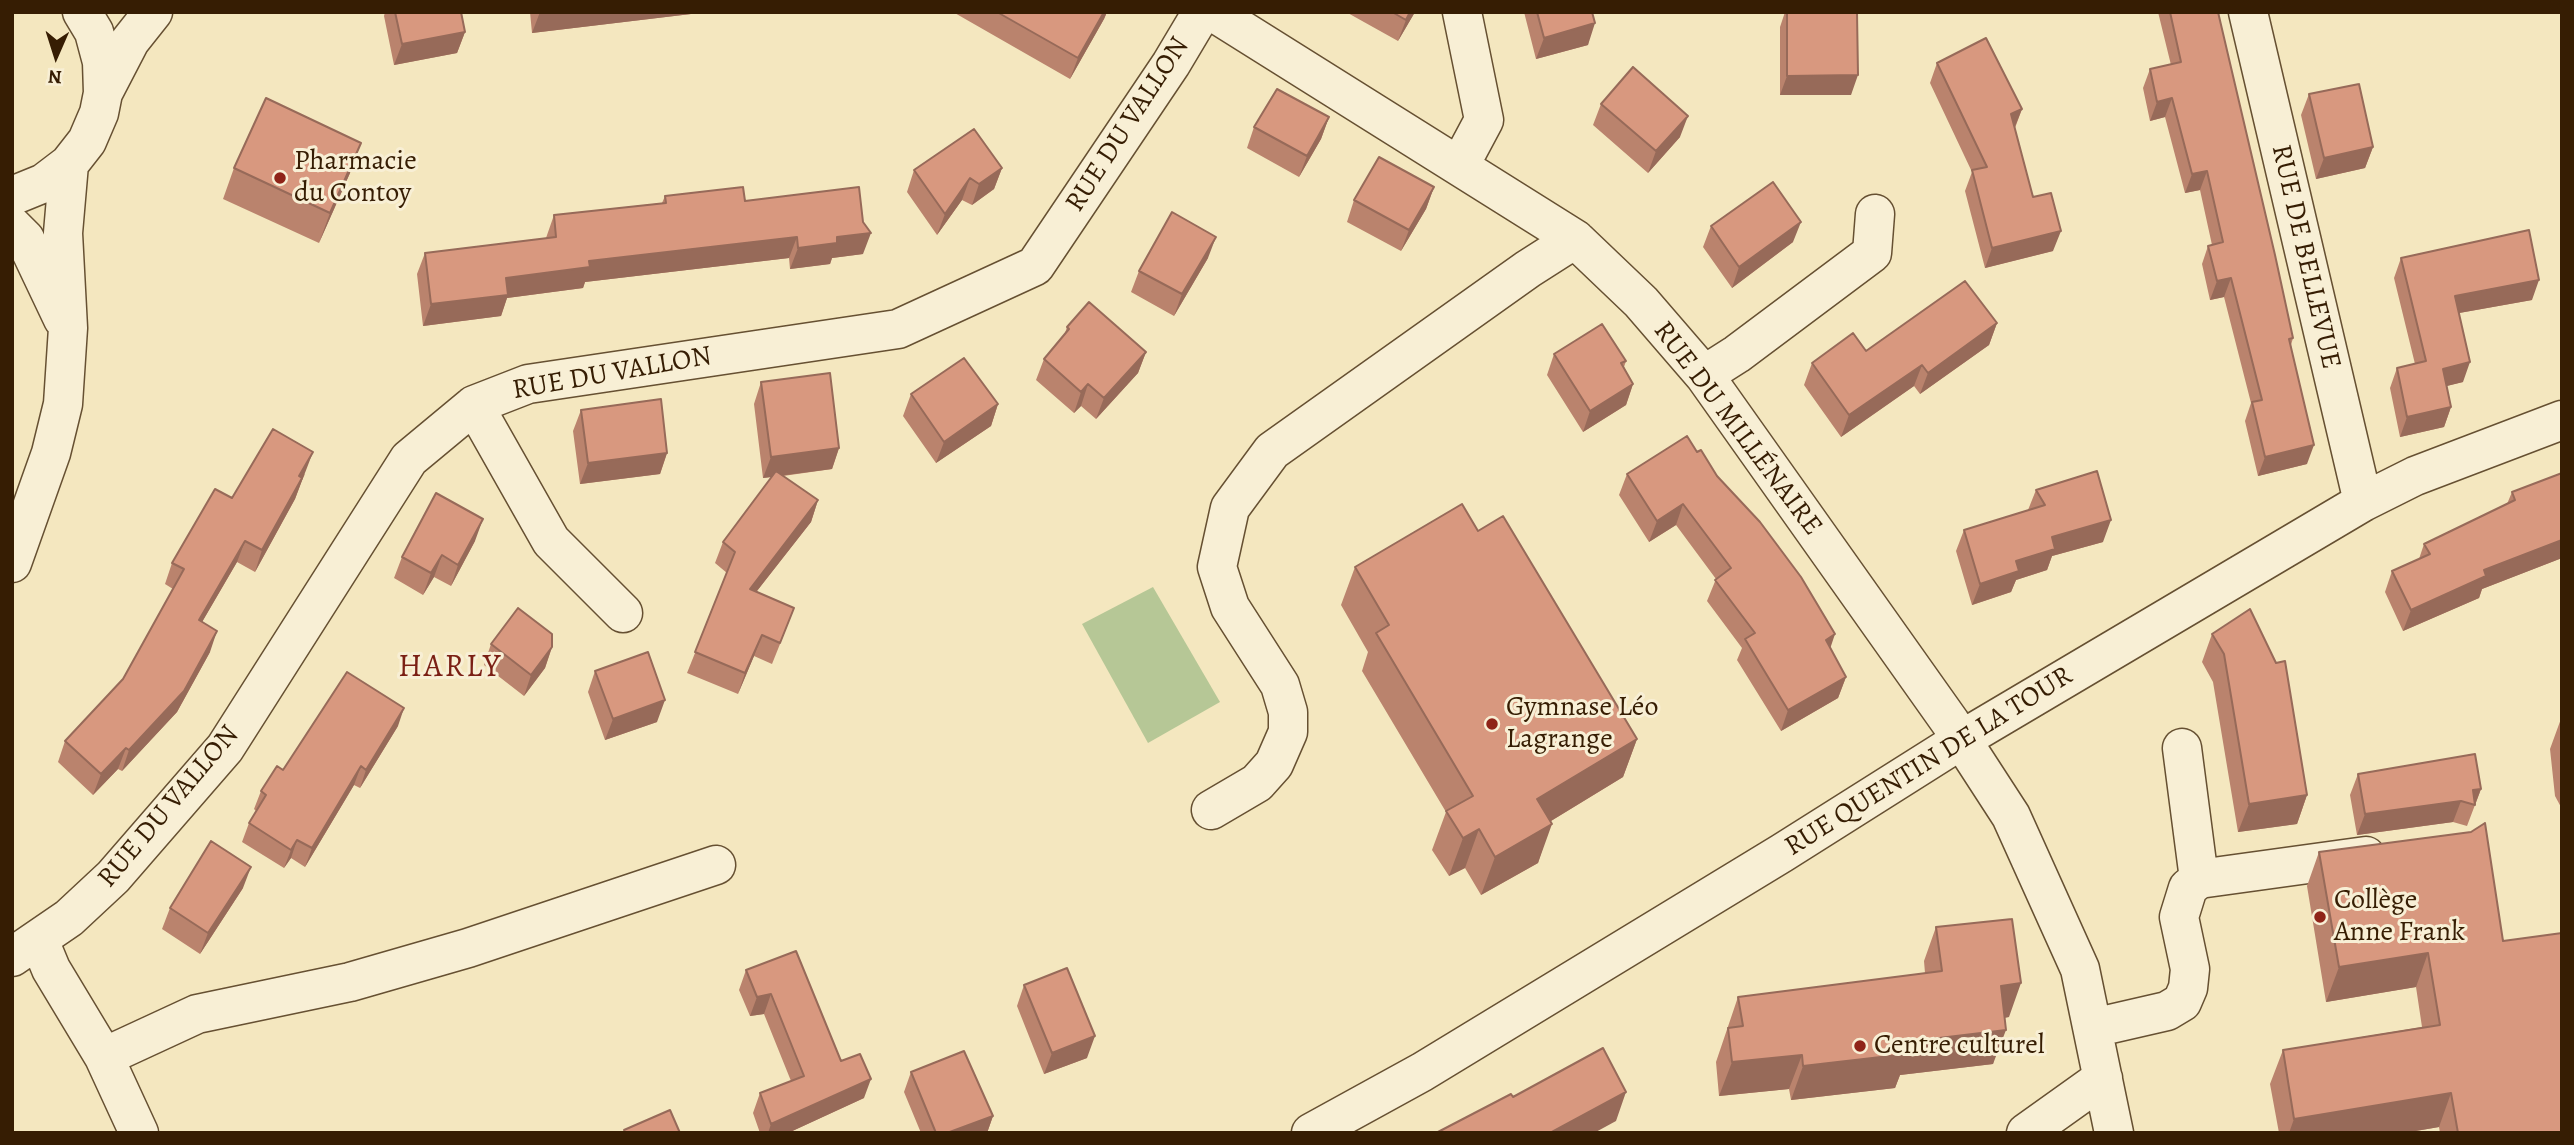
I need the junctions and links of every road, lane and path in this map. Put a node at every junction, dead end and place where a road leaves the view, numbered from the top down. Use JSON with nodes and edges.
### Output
{"nodes":[{"id":1,"x":82,"y":12,"type":"edge"},
{"id":2,"x":153,"y":12,"type":"edge"},
{"id":3,"x":1202,"y":12,"type":"edge"},
{"id":4,"x":1213,"y":12,"type":"edge"},
{"id":5,"x":1462,"y":12,"type":"edge"},
{"id":6,"x":2248,"y":12,"type":"edge"},
{"id":7,"x":103,"y":93,"type":"junction"},
{"id":8,"x":69,"y":164,"type":"junction"},
{"id":9,"x":1460,"y":165,"type":"junction"},
{"id":10,"x":12,"y":196,"type":"edge"},
{"id":11,"x":1875,"y":214,"type":"dead end"},
{"id":12,"x":12,"y":226,"type":"edge"},
{"id":13,"x":1575,"y":239,"type":"junction"},
{"id":14,"x":68,"y":328,"type":"junction"},
{"id":15,"x":1704,"y":375,"type":"junction"},
{"id":16,"x":474,"y":405,"type":"junction"},
{"id":17,"x":2562,"y":420,"type":"edge"},
{"id":18,"x":2363,"y":502,"type":"junction"},
{"id":19,"x":12,"y":563,"type":"edge"},
{"id":20,"x":623,"y":613,"type":"dead end"},
{"id":21,"x":1961,"y":740,"type":"junction"},
{"id":22,"x":2182,"y":748,"type":"dead end"},
{"id":23,"x":1211,"y":810,"type":"dead end"},
{"id":24,"x":2402,"y":851,"type":"edge"},
{"id":25,"x":716,"y":864,"type":"dead end"},
{"id":26,"x":2199,"y":879,"type":"junction"},
{"id":27,"x":26,"y":948,"type":"edge"},
{"id":28,"x":2094,"y":1028,"type":"junction"},
{"id":29,"x":104,"y":1057,"type":"junction"},
{"id":30,"x":2103,"y":1078,"type":"junction"},
{"id":31,"x":139,"y":1133,"type":"edge"},
{"id":32,"x":1311,"y":1133,"type":"edge"},
{"id":33,"x":2026,"y":1133,"type":"edge"},
{"id":34,"x":2114,"y":1133,"type":"edge"}],
"edges":[{"from":1,"to":7,"type":"street"},
{"from":2,"to":7,"type":"street"},
{"from":3,"to":16,"type":"street","name":"RUE DU VALLON"},
{"from":4,"to":9,"type":"street","name":"RUE DU MILLÉNAIRE"},
{"from":5,"to":9,"type":"street"},
{"from":6,"to":18,"type":"street","name":"RUE DE BELLEVUE"},
{"from":7,"to":8,"type":"street"},
{"from":8,"to":10,"type":"street"},
{"from":8,"to":14,"type":"street"},
{"from":9,"to":13,"type":"street","name":"RUE DU MILLÉNAIRE"},
{"from":11,"to":15,"type":"street"},
{"from":12,"to":14,"type":"street"},
{"from":13,"to":15,"type":"street","name":"RUE DU MILLÉNAIRE"},
{"from":13,"to":23,"type":"street"},
{"from":14,"to":19,"type":"street"},
{"from":15,"to":21,"type":"street","name":"RUE DU MILLÉNAIRE"},
{"from":16,"to":20,"type":"street"},
{"from":16,"to":27,"type":"street","name":"RUE DU VALLON"},
{"from":17,"to":18,"type":"street","name":"RUE QUENTIN DE LA TOUR"},
{"from":18,"to":21,"type":"street","name":"RUE QUENTIN DE LA TOUR"},
{"from":21,"to":28,"type":"street","name":"RUE DU MILLÉNAIRE"},
{"from":21,"to":32,"type":"street","name":"RUE QUENTIN DE LA TOUR"},
{"from":22,"to":26,"type":"street"},
{"from":24,"to":26,"type":"street"},
{"from":25,"to":29,"type":"street"},
{"from":26,"to":28,"type":"street"},
{"from":27,"to":29,"type":"street"},
{"from":28,"to":30,"type":"street","name":"RUE DU MILLÉNAIRE"},
{"from":29,"to":31,"type":"street"},
{"from":30,"to":33,"type":"street"},
{"from":30,"to":34,"type":"street","name":"RUE DU MILLÉNAIRE"}]}
